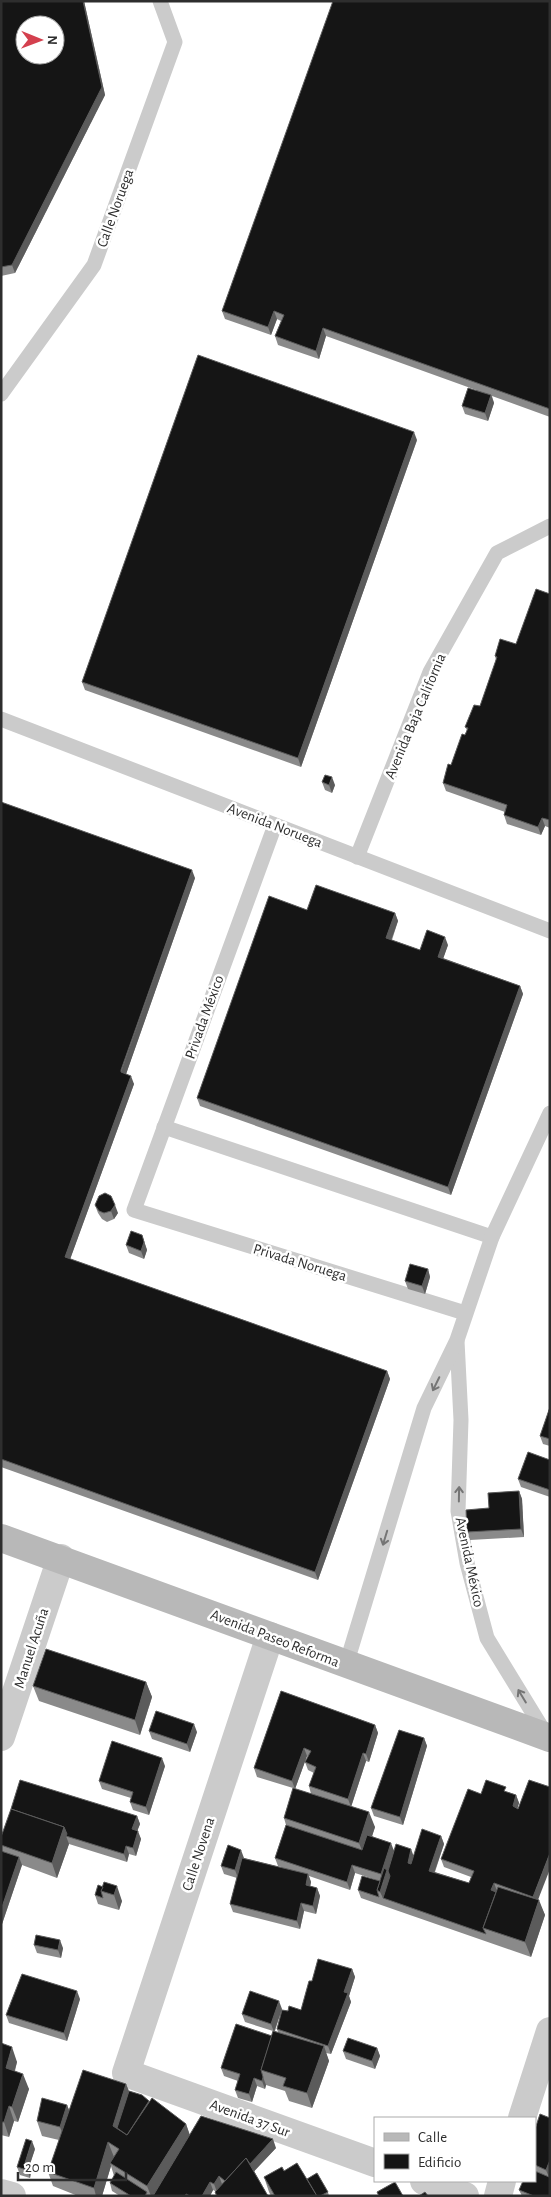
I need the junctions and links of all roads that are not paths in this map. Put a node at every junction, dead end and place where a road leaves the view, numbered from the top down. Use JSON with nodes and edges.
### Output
{"nodes":[{"id":1,"x":160,"y":1,"type":"edge"},
{"id":2,"x":1,"y":394,"type":"edge"},
{"id":3,"x":550,"y":526,"type":"edge"},
{"id":4,"x":1,"y":719,"type":"edge"},
{"id":5,"x":275,"y":825,"type":"junction"},
{"id":6,"x":356,"y":857,"type":"junction"},
{"id":7,"x":550,"y":931,"type":"edge"},
{"id":8,"x":550,"y":1113,"type":"edge"},
{"id":9,"x":164,"y":1127,"type":"junction"},
{"id":10,"x":134,"y":1210,"type":"joint"},
{"id":11,"x":492,"y":1237,"type":"junction"},
{"id":12,"x":465,"y":1313,"type":"junction"},
{"id":13,"x":457,"y":1340,"type":"junction"},
{"id":14,"x":1,"y":1538,"type":"edge"},
{"id":15,"x":61,"y":1558,"type":"junction"},
{"id":16,"x":270,"y":1636,"type":"junction"},
{"id":17,"x":346,"y":1665,"type":"junction"},
{"id":18,"x":1,"y":1737,"type":"edge"},
{"id":19,"x":549,"y":1738,"type":"edge"},
{"id":20,"x":550,"y":2031,"type":"edge"},
{"id":21,"x":126,"y":2073,"type":"joint"},
{"id":22,"x":522,"y":2117,"type":"edge"},
{"id":23,"x":374,"y":2163,"type":"edge"},
{"id":24,"x":427,"y":2182,"type":"edge"},
{"id":25,"x":502,"y":2182,"type":"edge"},
{"id":26,"x":1,"y":2194,"type":"edge"},
{"id":27,"x":12,"y":2196,"type":"edge"},
{"id":28,"x":465,"y":2196,"type":"edge"},
{"id":29,"x":498,"y":2196,"type":"edge"}],
"edges":[{"from":1,"to":2,"type":"lane","name":"Calle Noruega"},
{"from":3,"to":6,"type":"lane","name":"Avenida Baja California"},
{"from":4,"to":5,"type":"lane","name":"Avenida Noruega"},
{"from":5,"to":6,"type":"lane","name":"Avenida Noruega"},
{"from":5,"to":9,"type":"lane","name":"Privada México"},
{"from":6,"to":7,"type":"lane","name":"Avenida Noruega"},
{"from":8,"to":11,"type":"lane","name":"Avenida México"},
{"from":9,"to":10,"type":"lane","name":"Privada México"},
{"from":9,"to":11,"type":"lane"},
{"from":10,"to":12,"type":"lane","name":"Privada Noruega"},
{"from":11,"to":12,"type":"lane","name":"Avenida México"},
{"from":12,"to":13,"type":"lane","name":"Avenida México"},
{"from":13,"to":17,"type":"lane","name":"Avenida México","one_way":true},
{"from":19,"to":13,"type":"lane","name":"Avenida México","one_way":true},
{"from":14,"to":15,"type":"main road","name":"Avenida Paseo Reforma"},
{"from":15,"to":16,"type":"main road","name":"Avenida Paseo Reforma"},
{"from":15,"to":18,"type":"street","name":"Manuel Acuña"},
{"from":16,"to":17,"type":"main road","name":"Avenida Paseo Reforma"},
{"from":16,"to":21,"type":"street","name":"Calle Novena"},
{"from":17,"to":19,"type":"main road","name":"Avenida Paseo Reforma"},
{"from":20,"to":22,"type":"street"},
{"from":21,"to":23,"type":"street","name":"Avenida 37 Sur"},
{"from":24,"to":28,"type":"street"},
{"from":25,"to":29,"type":"street"},
{"from":26,"to":27,"type":"street"}]}
